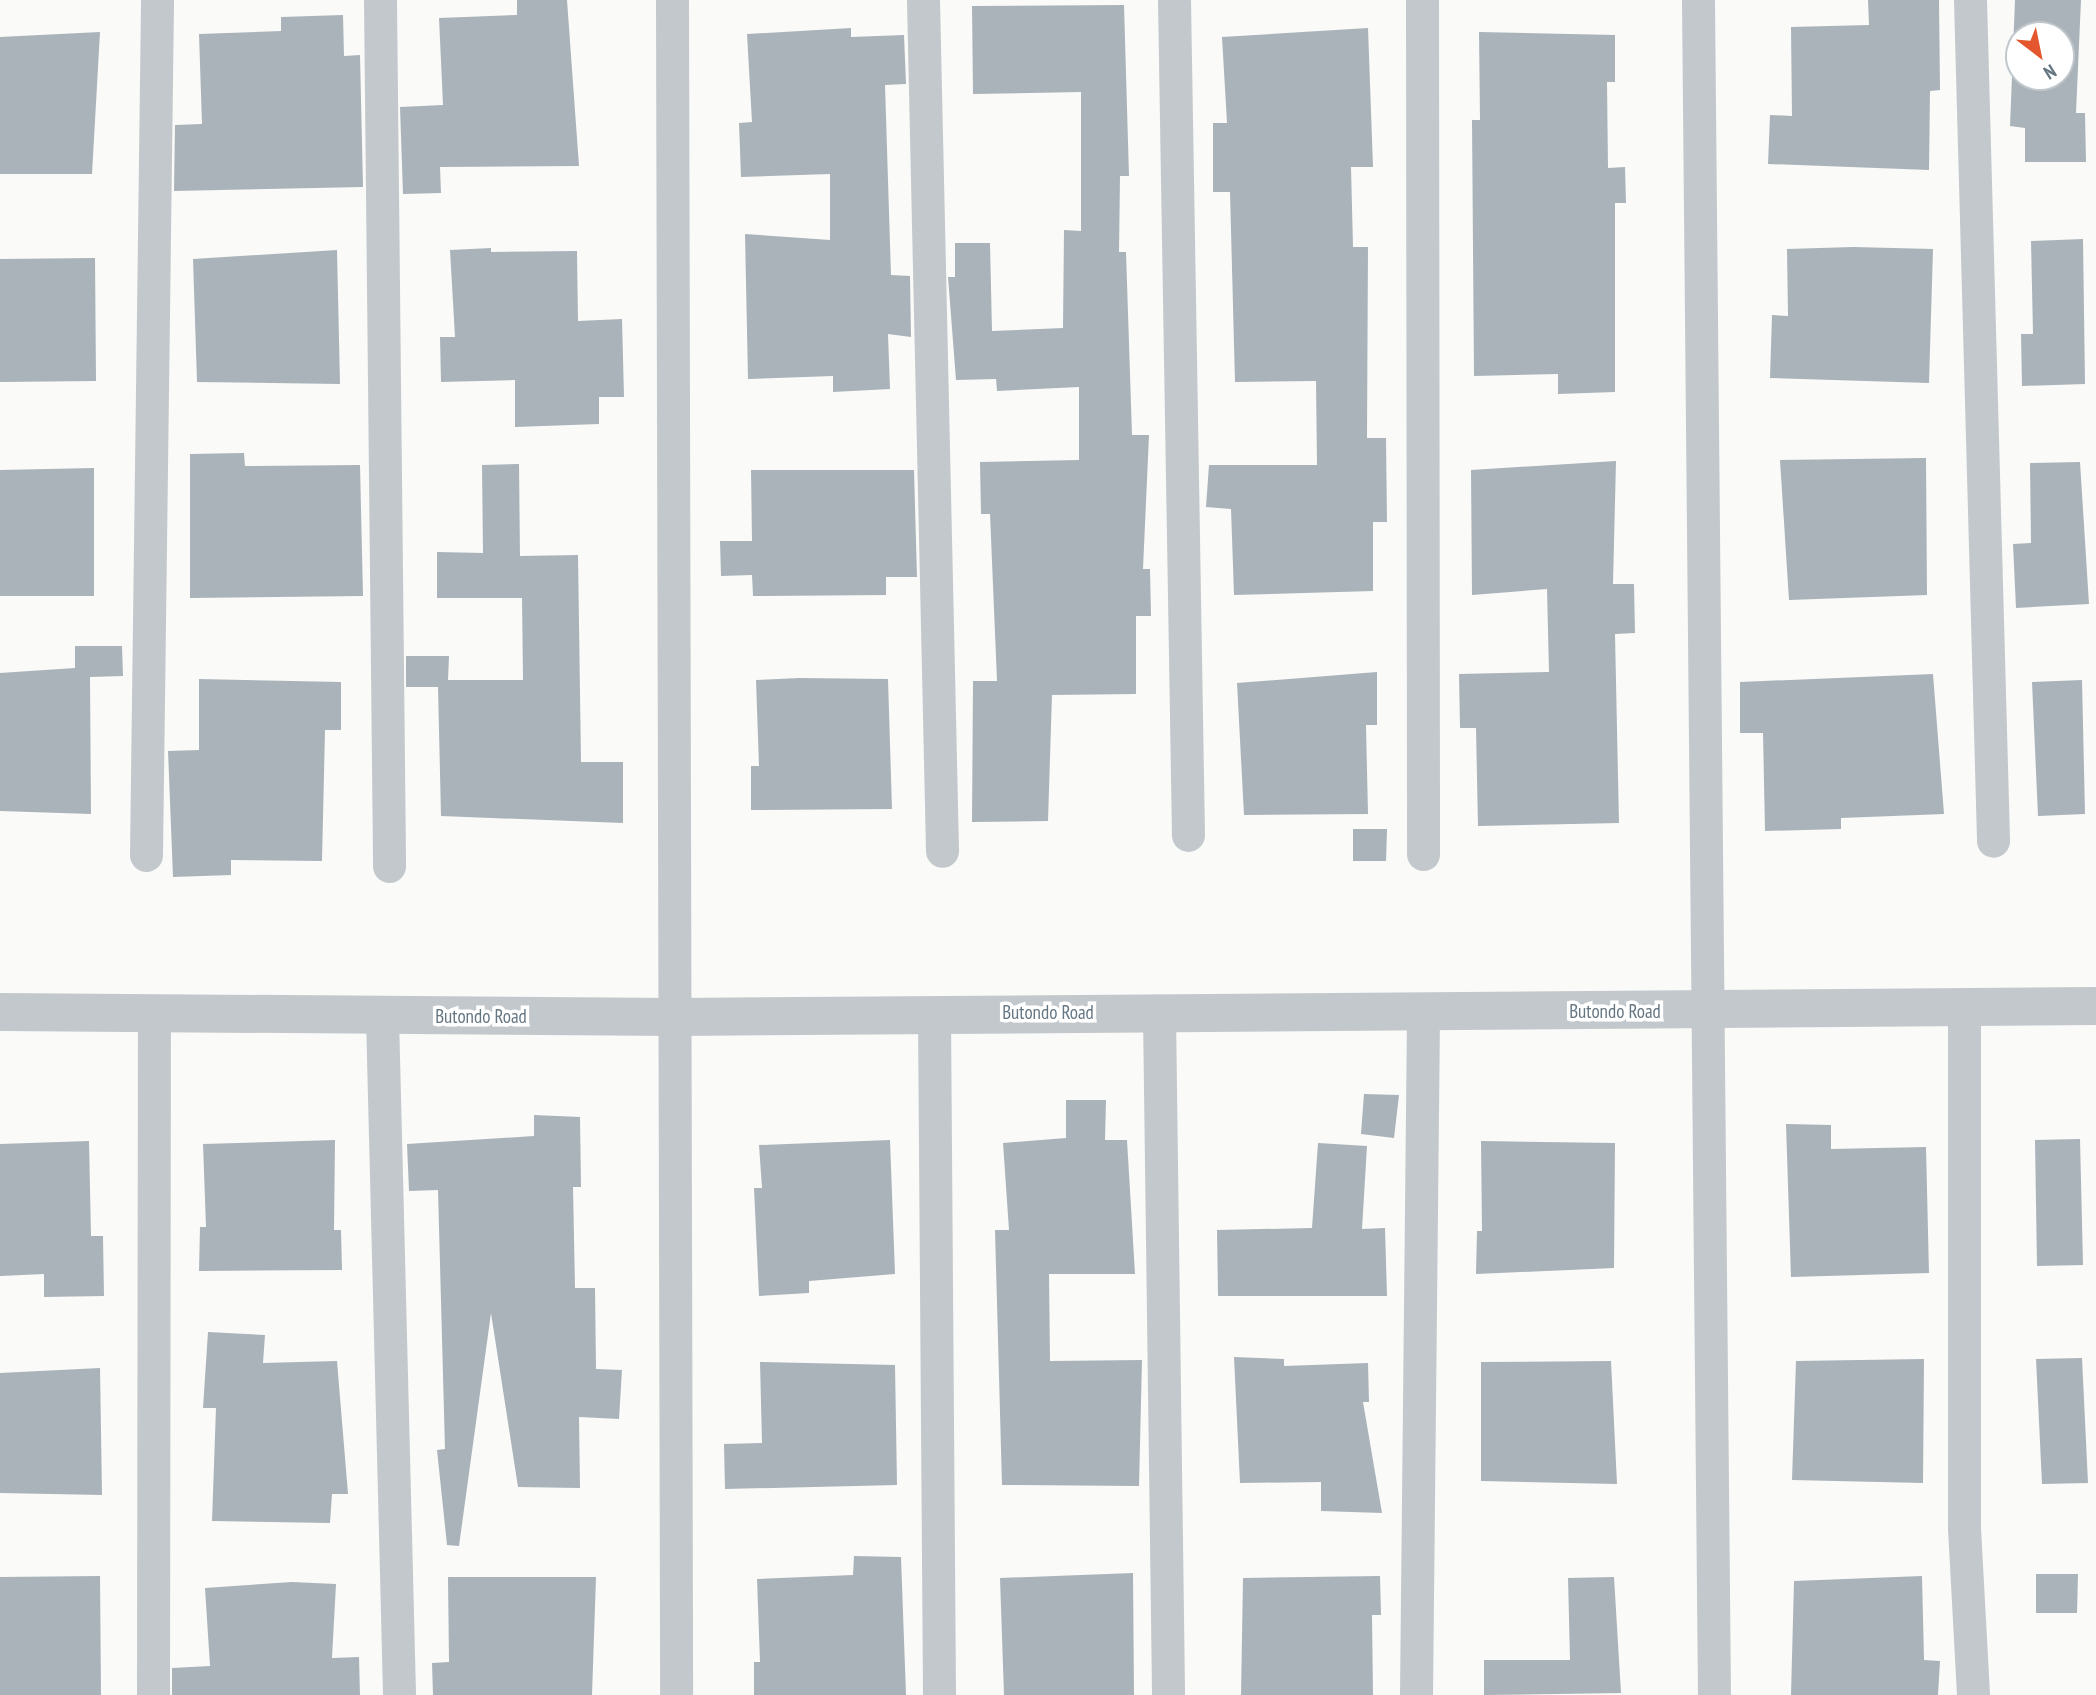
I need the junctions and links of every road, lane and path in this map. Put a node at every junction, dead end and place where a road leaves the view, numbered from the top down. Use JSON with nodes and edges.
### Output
{"nodes":[{"id":1,"x":157,"y":0,"type":"edge"},
{"id":2,"x":380,"y":0,"type":"edge"},
{"id":3,"x":672,"y":0,"type":"edge"},
{"id":4,"x":923,"y":0,"type":"edge"},
{"id":5,"x":1174,"y":0,"type":"edge"},
{"id":6,"x":1422,"y":0,"type":"edge"},
{"id":7,"x":1698,"y":0,"type":"edge"},
{"id":8,"x":1970,"y":0,"type":"edge"},
{"id":9,"x":1188,"y":835,"type":"dead end"},
{"id":10,"x":1993,"y":841,"type":"dead end"},
{"id":11,"x":942,"y":851,"type":"dead end"},
{"id":12,"x":1423,"y":853,"type":"dead end"},
{"id":13,"x":146,"y":855,"type":"dead end"},
{"id":14,"x":389,"y":866,"type":"dead end"},
{"id":15,"x":2096,"y":1006,"type":"edge"},
{"id":16,"x":1964,"y":1008,"type":"junction"},
{"id":17,"x":154,"y":1011,"type":"junction"},
{"id":18,"x":1708,"y":1011,"type":"junction"},
{"id":19,"x":0,"y":1012,"type":"edge"},
{"id":20,"x":1423,"y":1012,"type":"junction"},
{"id":21,"x":933,"y":1013,"type":"junction"},
{"id":22,"x":1159,"y":1013,"type":"junction"},
{"id":23,"x":382,"y":1017,"type":"junction"},
{"id":24,"x":677,"y":1017,"type":"junction"},
{"id":25,"x":153,"y":1695,"type":"edge"},
{"id":26,"x":399,"y":1695,"type":"edge"},
{"id":27,"x":676,"y":1695,"type":"edge"},
{"id":28,"x":939,"y":1695,"type":"edge"},
{"id":29,"x":1168,"y":1695,"type":"edge"},
{"id":30,"x":1416,"y":1695,"type":"edge"},
{"id":31,"x":1714,"y":1695,"type":"edge"},
{"id":32,"x":1973,"y":1695,"type":"edge"}],
"edges":[{"from":1,"to":13,"type":"street"},
{"from":2,"to":14,"type":"street"},
{"from":3,"to":24,"type":"street"},
{"from":4,"to":11,"type":"street"},
{"from":5,"to":9,"type":"street"},
{"from":6,"to":12,"type":"street"},
{"from":7,"to":18,"type":"street"},
{"from":8,"to":10,"type":"street"},
{"from":15,"to":16,"type":"street","name":"Butondo Road"},
{"from":16,"to":18,"type":"street","name":"Butondo Road"},
{"from":16,"to":32,"type":"street"},
{"from":17,"to":19,"type":"street","name":"Butondo Road"},
{"from":17,"to":23,"type":"street","name":"Butondo Road"},
{"from":17,"to":25,"type":"street"},
{"from":18,"to":20,"type":"street","name":"Butondo Road"},
{"from":18,"to":31,"type":"street"},
{"from":20,"to":22,"type":"street","name":"Butondo Road"},
{"from":20,"to":30,"type":"street"},
{"from":21,"to":22,"type":"street","name":"Butondo Road"},
{"from":21,"to":24,"type":"street","name":"Butondo Road"},
{"from":21,"to":28,"type":"street"},
{"from":22,"to":29,"type":"street"},
{"from":23,"to":24,"type":"street","name":"Butondo Road"},
{"from":23,"to":26,"type":"street"},
{"from":24,"to":27,"type":"street"}]}
